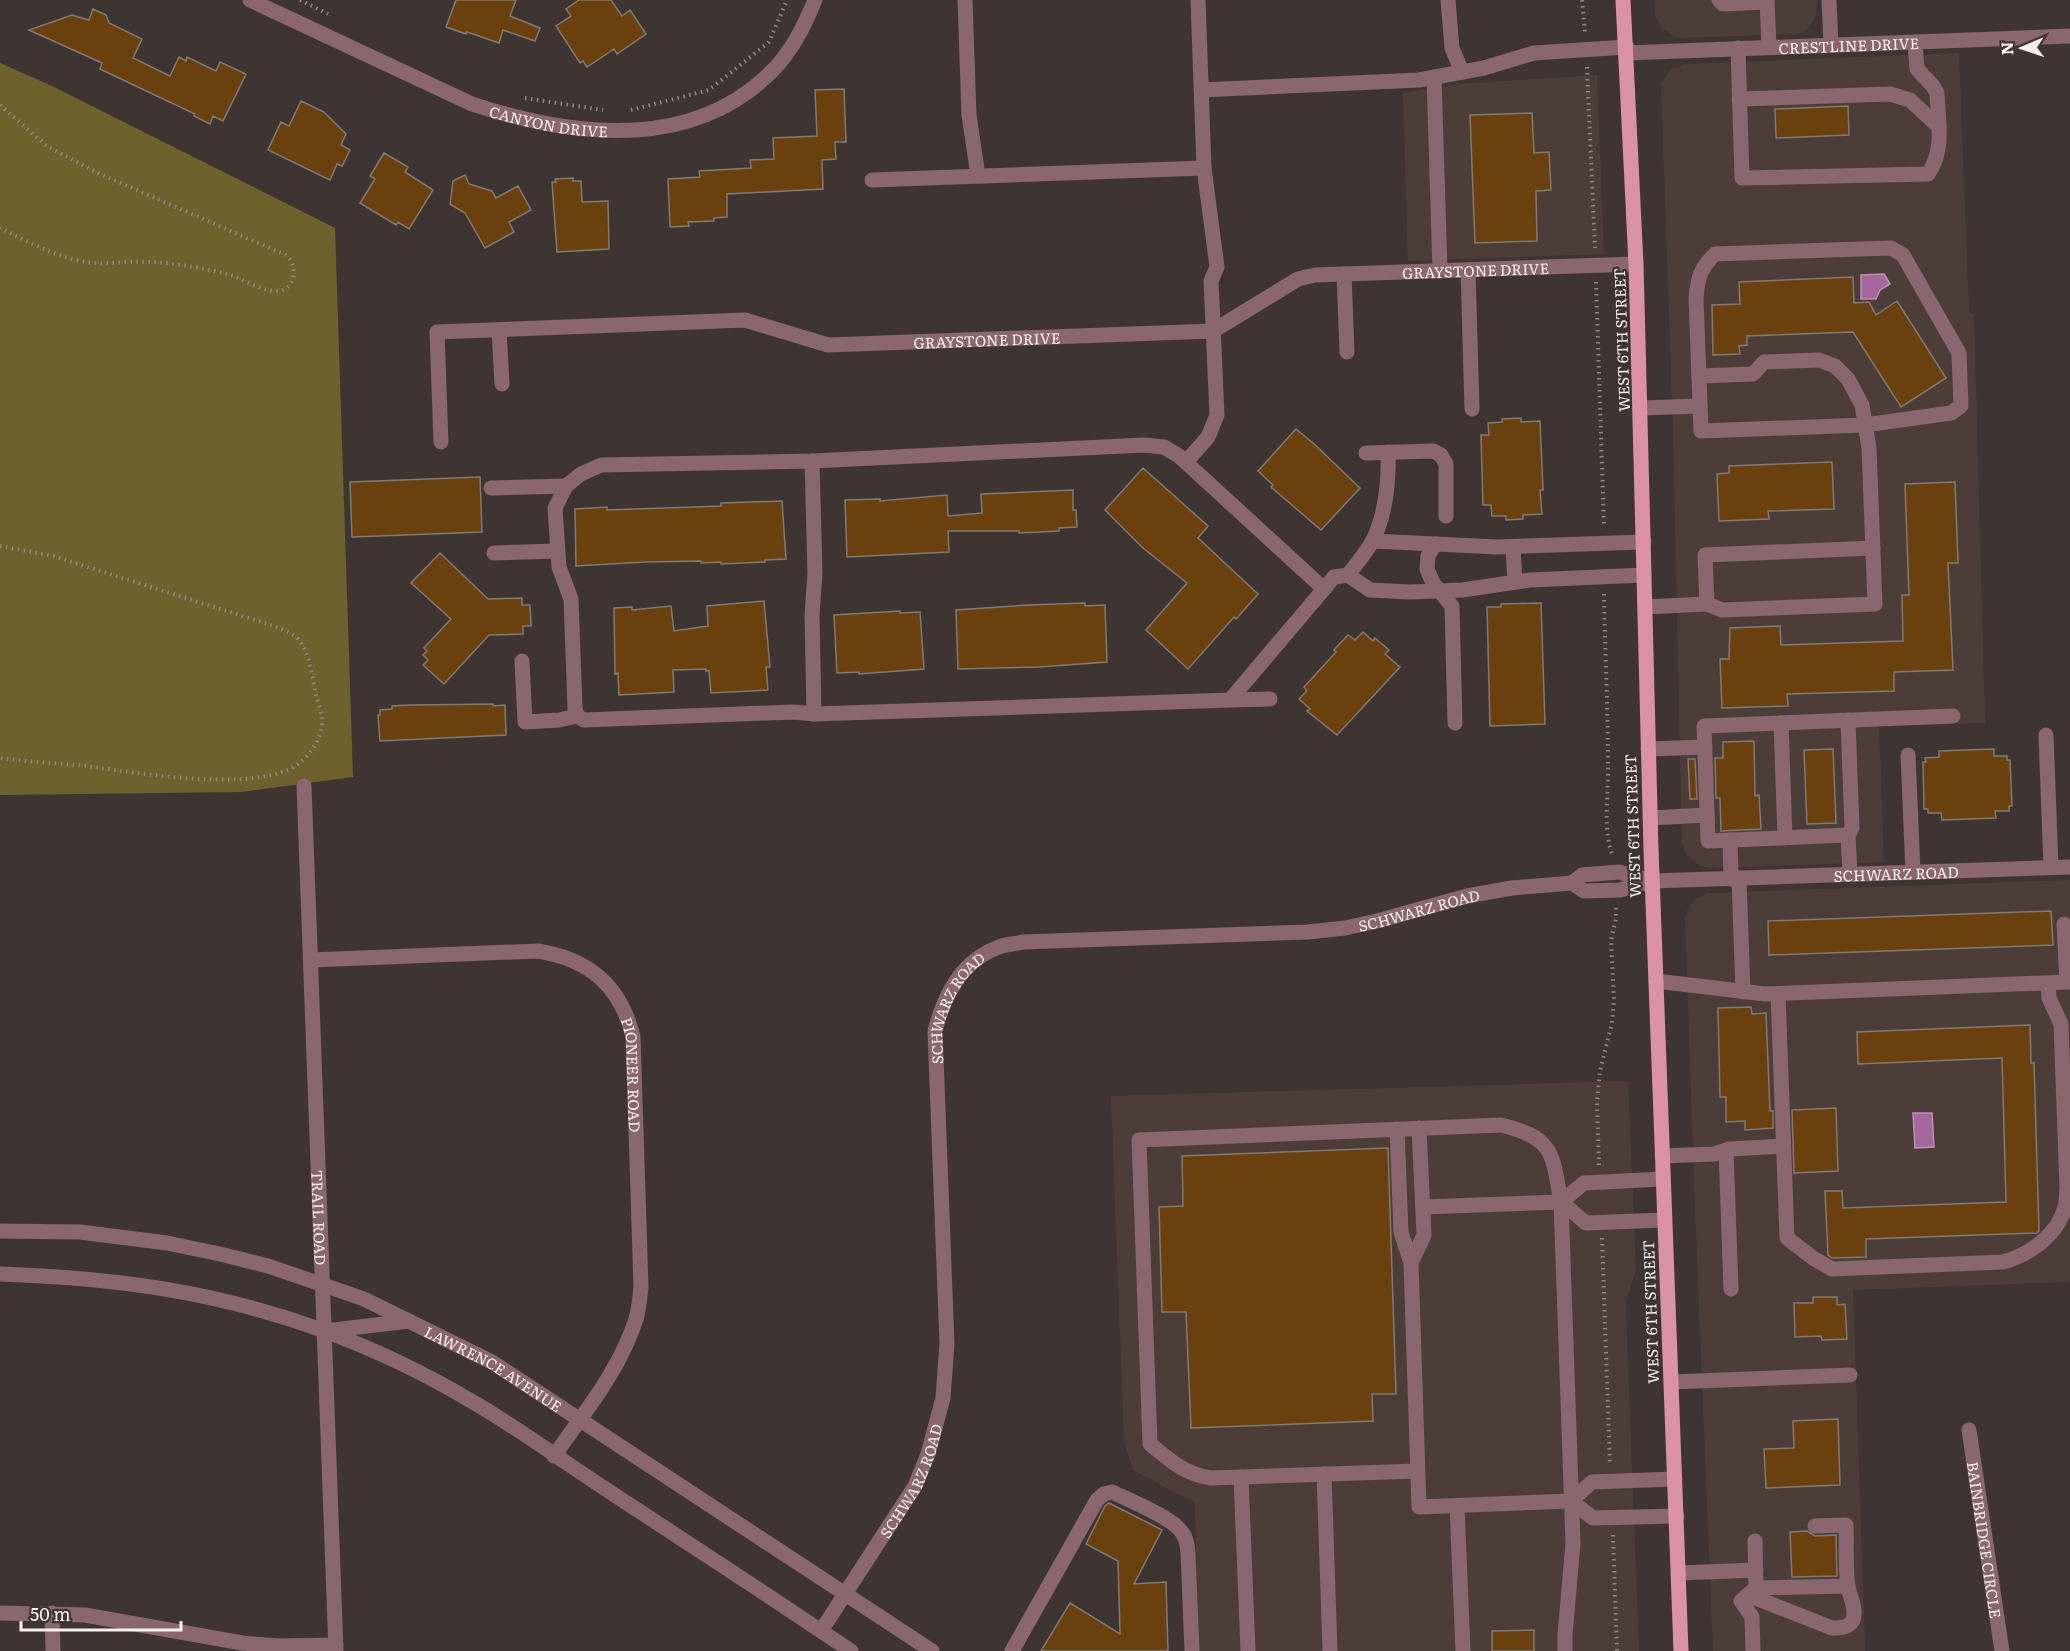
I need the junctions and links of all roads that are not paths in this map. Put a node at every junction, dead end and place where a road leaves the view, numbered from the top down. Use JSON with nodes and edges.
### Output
{"nodes":[{"id":1,"x":250,"y":0,"type":"edge"},
{"id":2,"x":815,"y":0,"type":"edge"},
{"id":3,"x":965,"y":0,"type":"edge"},
{"id":4,"x":1197,"y":0,"type":"edge"},
{"id":5,"x":1448,"y":0,"type":"edge"},
{"id":6,"x":1623,"y":0,"type":"edge"},
{"id":7,"x":1719,"y":0,"type":"edge"},
{"id":8,"x":1829,"y":0,"type":"edge"},
{"id":9,"x":1767,"y":1,"type":"edge"},
{"id":10,"x":2070,"y":36,"type":"edge"},
{"id":11,"x":1915,"y":42,"type":"junction"},
{"id":12,"x":1831,"y":45,"type":"junction"},
{"id":13,"x":1768,"y":47,"type":"junction"},
{"id":14,"x":1738,"y":48,"type":"junction"},
{"id":15,"x":1627,"y":50,"type":"junction"},
{"id":16,"x":1462,"y":72,"type":"junction"},
{"id":17,"x":1434,"y":77,"type":"junction"},
{"id":18,"x":1201,"y":90,"type":"junction"},
{"id":19,"x":1739,"y":99,"type":"junction"},
{"id":20,"x":1939,"y":127,"type":"junction"},
{"id":21,"x":1204,"y":168,"type":"junction"},
{"id":22,"x":978,"y":176,"type":"junction"},
{"id":23,"x":872,"y":180,"type":"dead end"},
{"id":24,"x":1636,"y":264,"type":"junction"},
{"id":25,"x":1468,"y":270,"type":"junction"},
{"id":26,"x":1440,"y":271,"type":"junction"},
{"id":27,"x":1344,"y":274,"type":"junction"},
{"id":28,"x":500,"y":330,"type":"junction"},
{"id":29,"x":1213,"y":331,"type":"junction"},
{"id":30,"x":1347,"y":351,"type":"dead end"},
{"id":31,"x":1699,"y":376,"type":"junction"},
{"id":32,"x":502,"y":384,"type":"dead end"},
{"id":33,"x":1700,"y":405,"type":"junction"},
{"id":34,"x":1641,"y":408,"type":"junction"},
{"id":35,"x":1473,"y":409,"type":"dead end"},
{"id":36,"x":1865,"y":425,"type":"junction"},
{"id":37,"x":441,"y":442,"type":"dead end"},
{"id":38,"x":1388,"y":452,"type":"junction"},
{"id":39,"x":1366,"y":453,"type":"dead end"},
{"id":40,"x":812,"y":461,"type":"junction"},
{"id":41,"x":1186,"y":462,"type":"junction"},
{"id":42,"x":566,"y":486,"type":"junction"},
{"id":43,"x":491,"y":488,"type":"dead end"},
{"id":44,"x":1446,"y":516,"type":"dead end"},
{"id":45,"x":1372,"y":541,"type":"junction"},
{"id":46,"x":1644,"y":542,"type":"junction"},
{"id":47,"x":1435,"y":544,"type":"junction"},
{"id":48,"x":1513,"y":547,"type":"junction"},
{"id":49,"x":1873,"y":549,"type":"junction"},
{"id":50,"x":556,"y":551,"type":"junction"},
{"id":51,"x":494,"y":553,"type":"dead end"},
{"id":52,"x":1348,"y":575,"type":"junction"},
{"id":53,"x":1644,"y":575,"type":"junction"},
{"id":54,"x":1515,"y":582,"type":"junction"},
{"id":55,"x":1324,"y":589,"type":"junction"},
{"id":56,"x":1439,"y":591,"type":"junction"},
{"id":57,"x":1707,"y":604,"type":"junction"},
{"id":58,"x":1645,"y":607,"type":"junction"},
{"id":59,"x":522,"y":661,"type":"dead end"},
{"id":60,"x":1270,"y":699,"type":"dead end"},
{"id":61,"x":1230,"y":700,"type":"junction"},
{"id":62,"x":814,"y":714,"type":"junction"},
{"id":63,"x":577,"y":716,"type":"junction"},
{"id":64,"x":1953,"y":717,"type":"dead end"},
{"id":65,"x":1848,"y":720,"type":"junction"},
{"id":66,"x":1455,"y":723,"type":"dead end"},
{"id":67,"x":1781,"y":723,"type":"junction"},
{"id":68,"x":2046,"y":735,"type":"dead end"},
{"id":69,"x":1705,"y":747,"type":"junction"},
{"id":70,"x":1648,"y":749,"type":"junction"},
{"id":71,"x":1908,"y":755,"type":"dead end"},
{"id":72,"x":304,"y":786,"type":"dead end"},
{"id":73,"x":1707,"y":815,"type":"junction"},
{"id":74,"x":1650,"y":818,"type":"junction"},
{"id":75,"x":1848,"y":835,"type":"junction"},
{"id":76,"x":1785,"y":838,"type":"junction"},
{"id":77,"x":1730,"y":840,"type":"junction"},
{"id":78,"x":2051,"y":867,"type":"junction"},
{"id":79,"x":2070,"y":867,"type":"edge"},
{"id":80,"x":1913,"y":872,"type":"junction"},
{"id":81,"x":1850,"y":874,"type":"junction"},
{"id":82,"x":1735,"y":878,"type":"junction"},
{"id":83,"x":1652,"y":881,"type":"junction"},
{"id":84,"x":2064,"y":924,"type":"dead end"},
{"id":85,"x":310,"y":960,"type":"junction"},
{"id":86,"x":1656,"y":981,"type":"junction"},
{"id":87,"x":2048,"y":983,"type":"junction"},
{"id":88,"x":1743,"y":992,"type":"junction"},
{"id":89,"x":1778,"y":994,"type":"junction"},
{"id":90,"x":1419,"y":1128,"type":"junction"},
{"id":91,"x":1397,"y":1129,"type":"junction"},
{"id":92,"x":1783,"y":1146,"type":"junction"},
{"id":93,"x":1726,"y":1150,"type":"junction"},
{"id":94,"x":1662,"y":1156,"type":"junction"},
{"id":95,"x":1662,"y":1179,"type":"junction"},
{"id":96,"x":1561,"y":1202,"type":"junction"},
{"id":97,"x":1423,"y":1208,"type":"junction"},
{"id":98,"x":1664,"y":1220,"type":"junction"},
{"id":99,"x":0,"y":1231,"type":"edge"},
{"id":100,"x":1411,"y":1263,"type":"junction"},
{"id":101,"x":0,"y":1274,"type":"edge"},
{"id":102,"x":322,"y":1284,"type":"junction"},
{"id":103,"x":1731,"y":1289,"type":"dead end"},
{"id":104,"x":409,"y":1321,"type":"junction"},
{"id":105,"x":324,"y":1331,"type":"junction"},
{"id":106,"x":1850,"y":1375,"type":"dead end"},
{"id":107,"x":1671,"y":1382,"type":"junction"},
{"id":108,"x":580,"y":1420,"type":"junction"},
{"id":109,"x":1968,"y":1430,"type":"dead end"},
{"id":110,"x":554,"y":1456,"type":"junction"},
{"id":111,"x":1417,"y":1471,"type":"junction"},
{"id":112,"x":1324,"y":1474,"type":"junction"},
{"id":113,"x":1241,"y":1477,"type":"junction"},
{"id":114,"x":1675,"y":1479,"type":"junction"},
{"id":115,"x":1571,"y":1501,"type":"junction"},
{"id":116,"x":1457,"y":1506,"type":"junction"},
{"id":117,"x":1677,"y":1516,"type":"junction"},
{"id":118,"x":1815,"y":1526,"type":"dead end"},
{"id":119,"x":1755,"y":1541,"type":"dead end"},
{"id":120,"x":1756,"y":1570,"type":"junction"},
{"id":121,"x":1679,"y":1574,"type":"junction"},
{"id":122,"x":1848,"y":1586,"type":"junction"},
{"id":123,"x":1752,"y":1592,"type":"junction"},
{"id":124,"x":846,"y":1593,"type":"junction"},
{"id":125,"x":0,"y":1613,"type":"edge"},
{"id":126,"x":52,"y":1613,"type":"junction"},
{"id":127,"x":821,"y":1631,"type":"junction"},
{"id":128,"x":336,"y":1648,"type":"edge"},
{"id":129,"x":53,"y":1651,"type":"edge"},
{"id":130,"x":851,"y":1651,"type":"edge"},
{"id":131,"x":932,"y":1651,"type":"edge"},
{"id":132,"x":1012,"y":1651,"type":"edge"},
{"id":133,"x":1192,"y":1651,"type":"edge"},
{"id":134,"x":1248,"y":1651,"type":"edge"},
{"id":135,"x":1330,"y":1651,"type":"edge"},
{"id":136,"x":1463,"y":1651,"type":"edge"},
{"id":137,"x":1565,"y":1651,"type":"edge"},
{"id":138,"x":1681,"y":1651,"type":"edge"},
{"id":139,"x":1753,"y":1651,"type":"edge"},
{"id":140,"x":2002,"y":1651,"type":"edge"}],
"edges":[{"from":1,"to":2,"type":"street","name":"CANYON DRIVE"},
{"from":3,"to":22,"type":"street"},
{"from":4,"to":18,"type":"street"},
{"from":5,"to":16,"type":"street"},
{"from":6,"to":15,"type":"main road","name":"WEST 6TH STREET"},
{"from":7,"to":9,"type":"street"},
{"from":8,"to":12,"type":"street"},
{"from":9,"to":13,"type":"street"},
{"from":10,"to":11,"type":"street","name":"CRESTLINE DRIVE"},
{"from":11,"to":12,"type":"street","name":"CRESTLINE DRIVE"},
{"from":11,"to":20,"type":"street"},
{"from":12,"to":13,"type":"street","name":"CRESTLINE DRIVE"},
{"from":13,"to":14,"type":"street","name":"CRESTLINE DRIVE"},
{"from":14,"to":15,"type":"street","name":"CRESTLINE DRIVE"},
{"from":14,"to":19,"type":"street"},
{"from":15,"to":16,"type":"street","name":"CRESTLINE DRIVE"},
{"from":15,"to":24,"type":"main road","name":"WEST 6TH STREET"},
{"from":16,"to":17,"type":"street","name":"CRESTLINE DRIVE"},
{"from":17,"to":18,"type":"street","name":"CRESTLINE DRIVE"},
{"from":17,"to":26,"type":"street"},
{"from":18,"to":21,"type":"street"},
{"from":19,"to":20,"type":"street"},
{"from":19,"to":20,"type":"street"},
{"from":21,"to":22,"type":"street"},
{"from":21,"to":29,"type":"street"},
{"from":22,"to":23,"type":"street"},
{"from":24,"to":25,"type":"street","name":"GRAYSTONE DRIVE"},
{"from":24,"to":34,"type":"main road","name":"WEST 6TH STREET"},
{"from":25,"to":26,"type":"street","name":"GRAYSTONE DRIVE"},
{"from":25,"to":35,"type":"street"},
{"from":26,"to":27,"type":"street","name":"GRAYSTONE DRIVE"},
{"from":27,"to":29,"type":"street","name":"GRAYSTONE DRIVE"},
{"from":27,"to":30,"type":"street"},
{"from":28,"to":29,"type":"street","name":"GRAYSTONE DRIVE"},
{"from":28,"to":32,"type":"street"},
{"from":28,"to":37,"type":"street","name":"GRAYSTONE DRIVE"},
{"from":29,"to":41,"type":"street"},
{"from":31,"to":33,"type":"street"},
{"from":31,"to":36,"type":"street"},
{"from":31,"to":36,"type":"street"},
{"from":33,"to":34,"type":"street"},
{"from":33,"to":36,"type":"street"},
{"from":34,"to":46,"type":"main road","name":"WEST 6TH STREET"},
{"from":36,"to":49,"type":"street"},
{"from":38,"to":39,"type":"street"},
{"from":38,"to":44,"type":"street"},
{"from":38,"to":45,"type":"street"},
{"from":40,"to":41,"type":"street"},
{"from":40,"to":42,"type":"street"},
{"from":40,"to":62,"type":"street"},
{"from":41,"to":55,"type":"street"},
{"from":42,"to":43,"type":"street"},
{"from":42,"to":50,"type":"street"},
{"from":45,"to":47,"type":"street"},
{"from":45,"to":52,"type":"street"},
{"from":46,"to":48,"type":"street"},
{"from":46,"to":53,"type":"main road","name":"WEST 6TH STREET"},
{"from":47,"to":48,"type":"street"},
{"from":47,"to":56,"type":"street"},
{"from":48,"to":54,"type":"street"},
{"from":49,"to":57,"type":"street"},
{"from":49,"to":57,"type":"street"},
{"from":50,"to":51,"type":"street"},
{"from":50,"to":63,"type":"street"},
{"from":52,"to":55,"type":"street"},
{"from":52,"to":56,"type":"street"},
{"from":53,"to":54,"type":"street"},
{"from":53,"to":58,"type":"main road","name":"WEST 6TH STREET"},
{"from":54,"to":56,"type":"street"},
{"from":55,"to":61,"type":"street"},
{"from":56,"to":66,"type":"street"},
{"from":57,"to":58,"type":"street"},
{"from":58,"to":70,"type":"main road","name":"WEST 6TH STREET"},
{"from":59,"to":63,"type":"street"},
{"from":60,"to":61,"type":"street"},
{"from":61,"to":62,"type":"street"},
{"from":62,"to":63,"type":"street"},
{"from":64,"to":65,"type":"street"},
{"from":65,"to":67,"type":"street"},
{"from":65,"to":75,"type":"street"},
{"from":67,"to":69,"type":"street"},
{"from":67,"to":76,"type":"street"},
{"from":68,"to":78,"type":"street"},
{"from":69,"to":70,"type":"street"},
{"from":69,"to":73,"type":"street"},
{"from":70,"to":74,"type":"main road","name":"WEST 6TH STREET"},
{"from":71,"to":80,"type":"street"},
{"from":72,"to":85,"type":"street","name":"TRAIL ROAD"},
{"from":73,"to":74,"type":"street"},
{"from":73,"to":77,"type":"street"},
{"from":74,"to":83,"type":"main road","name":"WEST 6TH STREET"},
{"from":75,"to":76,"type":"street"},
{"from":75,"to":81,"type":"street"},
{"from":76,"to":77,"type":"street"},
{"from":77,"to":82,"type":"street"},
{"from":78,"to":79,"type":"street","name":"SCHWARZ ROAD"},
{"from":78,"to":80,"type":"street","name":"SCHWARZ ROAD"},
{"from":80,"to":81,"type":"street","name":"SCHWARZ ROAD"},
{"from":81,"to":82,"type":"street","name":"SCHWARZ ROAD"},
{"from":82,"to":83,"type":"street","name":"SCHWARZ ROAD"},
{"from":82,"to":88,"type":"street"},
{"from":83,"to":86,"type":"main road","name":"WEST 6TH STREET"},
{"from":83,"to":124,"type":"street","name":"SCHWARZ ROAD"},
{"from":84,"to":87,"type":"street"},
{"from":85,"to":102,"type":"street","name":"TRAIL ROAD"},
{"from":85,"to":108,"type":"street","name":"PIONEER ROAD"},
{"from":86,"to":88,"type":"street"},
{"from":86,"to":94,"type":"main road","name":"WEST 6TH STREET"},
{"from":87,"to":89,"type":"street"},
{"from":87,"to":92,"type":"street"},
{"from":88,"to":89,"type":"street"},
{"from":89,"to":92,"type":"street"},
{"from":90,"to":91,"type":"street"},
{"from":90,"to":96,"type":"street"},
{"from":90,"to":97,"type":"street"},
{"from":91,"to":100,"type":"street"},
{"from":91,"to":113,"type":"street"},
{"from":92,"to":93,"type":"street"},
{"from":93,"to":94,"type":"street"},
{"from":93,"to":103,"type":"street"},
{"from":94,"to":95,"type":"main road","name":"WEST 6TH STREET"},
{"from":95,"to":96,"type":"street"},
{"from":95,"to":98,"type":"main road","name":"WEST 6TH STREET"},
{"from":96,"to":97,"type":"street"},
{"from":96,"to":98,"type":"street"},
{"from":96,"to":115,"type":"street"},
{"from":97,"to":100,"type":"street"},
{"from":98,"to":107,"type":"main road","name":"WEST 6TH STREET"},
{"from":99,"to":102,"type":"street","name":"LAWRENCE AVENUE"},
{"from":100,"to":111,"type":"street"},
{"from":101,"to":105,"type":"street"},
{"from":102,"to":104,"type":"street","name":"LAWRENCE AVENUE"},
{"from":102,"to":105,"type":"street","name":"TRAIL ROAD"},
{"from":104,"to":105,"type":"street"},
{"from":104,"to":108,"type":"street","name":"LAWRENCE AVENUE"},
{"from":105,"to":110,"type":"street"},
{"from":105,"to":128,"type":"street","name":"TRAIL ROAD"},
{"from":106,"to":107,"type":"street"},
{"from":107,"to":114,"type":"main road","name":"WEST 6TH STREET"},
{"from":108,"to":110,"type":"street","name":"PIONEER ROAD"},
{"from":108,"to":124,"type":"street","name":"LAWRENCE AVENUE"},
{"from":109,"to":140,"type":"street","name":"BAINBRIDGE CIRCLE"},
{"from":110,"to":127,"type":"street"},
{"from":111,"to":112,"type":"street"},
{"from":111,"to":116,"type":"street"},
{"from":112,"to":113,"type":"street"},
{"from":112,"to":135,"type":"street"},
{"from":113,"to":134,"type":"street"},
{"from":114,"to":115,"type":"street"},
{"from":114,"to":117,"type":"main road","name":"WEST 6TH STREET"},
{"from":115,"to":116,"type":"street"},
{"from":115,"to":117,"type":"street"},
{"from":115,"to":137,"type":"street"},
{"from":116,"to":136,"type":"street"},
{"from":117,"to":121,"type":"main road","name":"WEST 6TH STREET"},
{"from":118,"to":122,"type":"street"},
{"from":119,"to":120,"type":"street"},
{"from":120,"to":121,"type":"street"},
{"from":120,"to":123,"type":"street"},
{"from":121,"to":138,"type":"main road","name":"WEST 6TH STREET"},
{"from":122,"to":123,"type":"street"},
{"from":122,"to":123,"type":"street"},
{"from":123,"to":139,"type":"street"},
{"from":124,"to":127,"type":"street","name":"SCHWARZ ROAD"},
{"from":124,"to":131,"type":"street","name":"LAWRENCE AVENUE"},
{"from":125,"to":126,"type":"street"},
{"from":126,"to":128,"type":"street"},
{"from":126,"to":129,"type":"street"},
{"from":127,"to":130,"type":"street"},
{"from":132,"to":133,"type":"street"}]}
